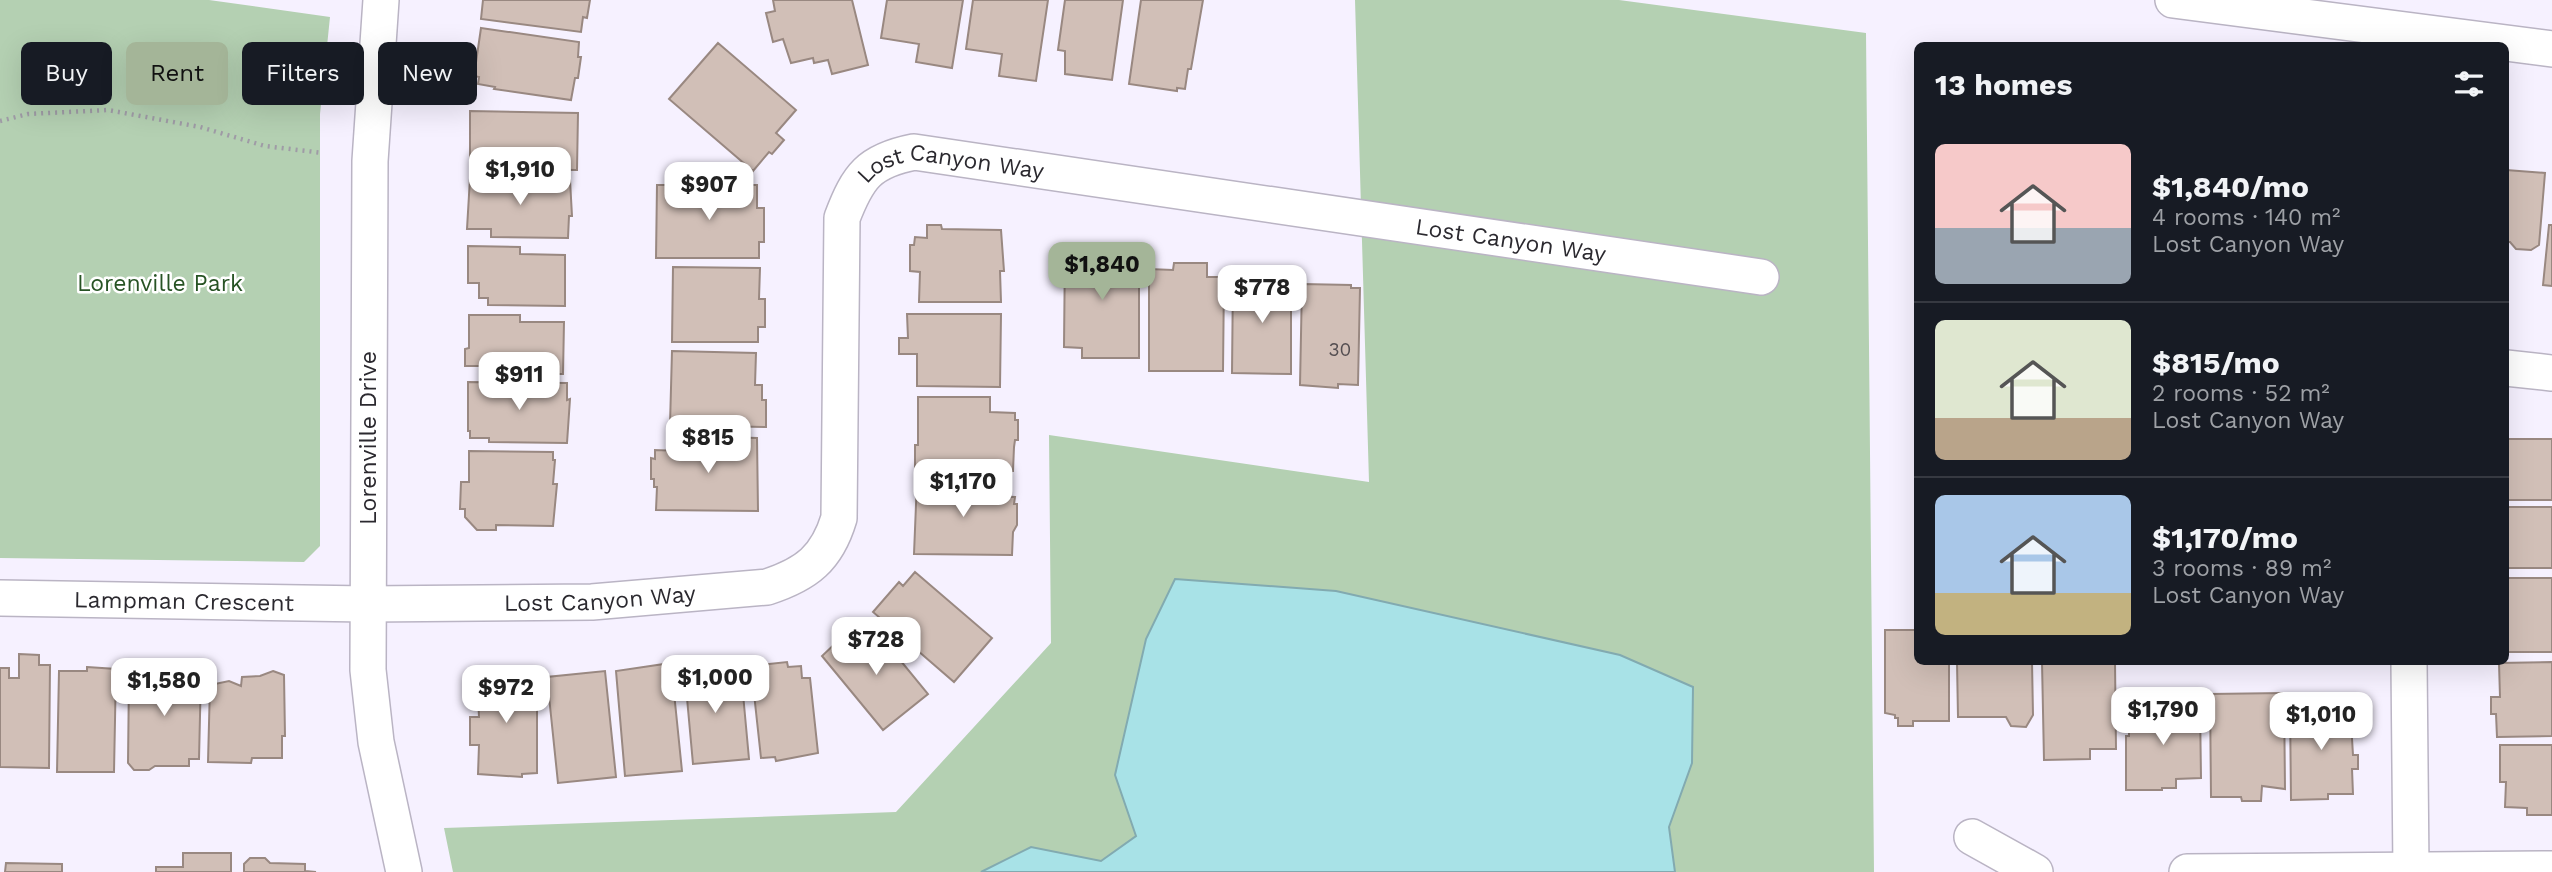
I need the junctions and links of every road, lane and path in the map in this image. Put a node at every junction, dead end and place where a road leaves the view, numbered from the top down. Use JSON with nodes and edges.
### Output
{"nodes":[{"id":1,"x":381,"y":0,"type":"edge"},
{"id":2,"x":2174,"y":0,"type":"edge"},
{"id":3,"x":2215,"y":3,"type":"edge"},
{"id":4,"x":2501,"y":42,"type":"edge"},
{"id":5,"x":2509,"y":43,"type":"edge"},
{"id":6,"x":2552,"y":49,"type":"edge"},
{"id":7,"x":0,"y":121,"type":"edge"},
{"id":8,"x":323,"y":153,"type":"dead end"},
{"id":9,"x":1761,"y":276,"type":"dead end"},
{"id":10,"x":2509,"y":368,"type":"edge"},
{"id":11,"x":2552,"y":373,"type":"edge"},
{"id":12,"x":0,"y":598,"type":"edge"},
{"id":13,"x":367,"y":604,"type":"junction"},
{"id":14,"x":2409,"y":665,"type":"edge"},
{"id":15,"x":1972,"y":837,"type":"dead end"},
{"id":16,"x":2552,"y":869,"type":"edge"},
{"id":17,"x":2411,"y":870,"type":"junction"},
{"id":18,"x":404,"y":872,"type":"edge"},
{"id":19,"x":2035,"y":872,"type":"edge"},
{"id":20,"x":2187,"y":872,"type":"edge"}],
"edges":[{"from":1,"to":13,"type":"street","name":"Lorenville Drive"},
{"from":2,"to":3,"type":"street"},
{"from":3,"to":4,"type":"street"},
{"from":5,"to":6,"type":"street"},
{"from":7,"to":8,"type":"path"},
{"from":9,"to":13,"type":"street","name":"Lost Canyon Way"},
{"from":10,"to":11,"type":"street"},
{"from":12,"to":13,"type":"street","name":"Lampman Crescent"},
{"from":13,"to":18,"type":"street","name":"Lorenville Drive"},
{"from":14,"to":17,"type":"street"},
{"from":15,"to":19,"type":"street"},
{"from":16,"to":17,"type":"street"},
{"from":17,"to":20,"type":"street"}]}
